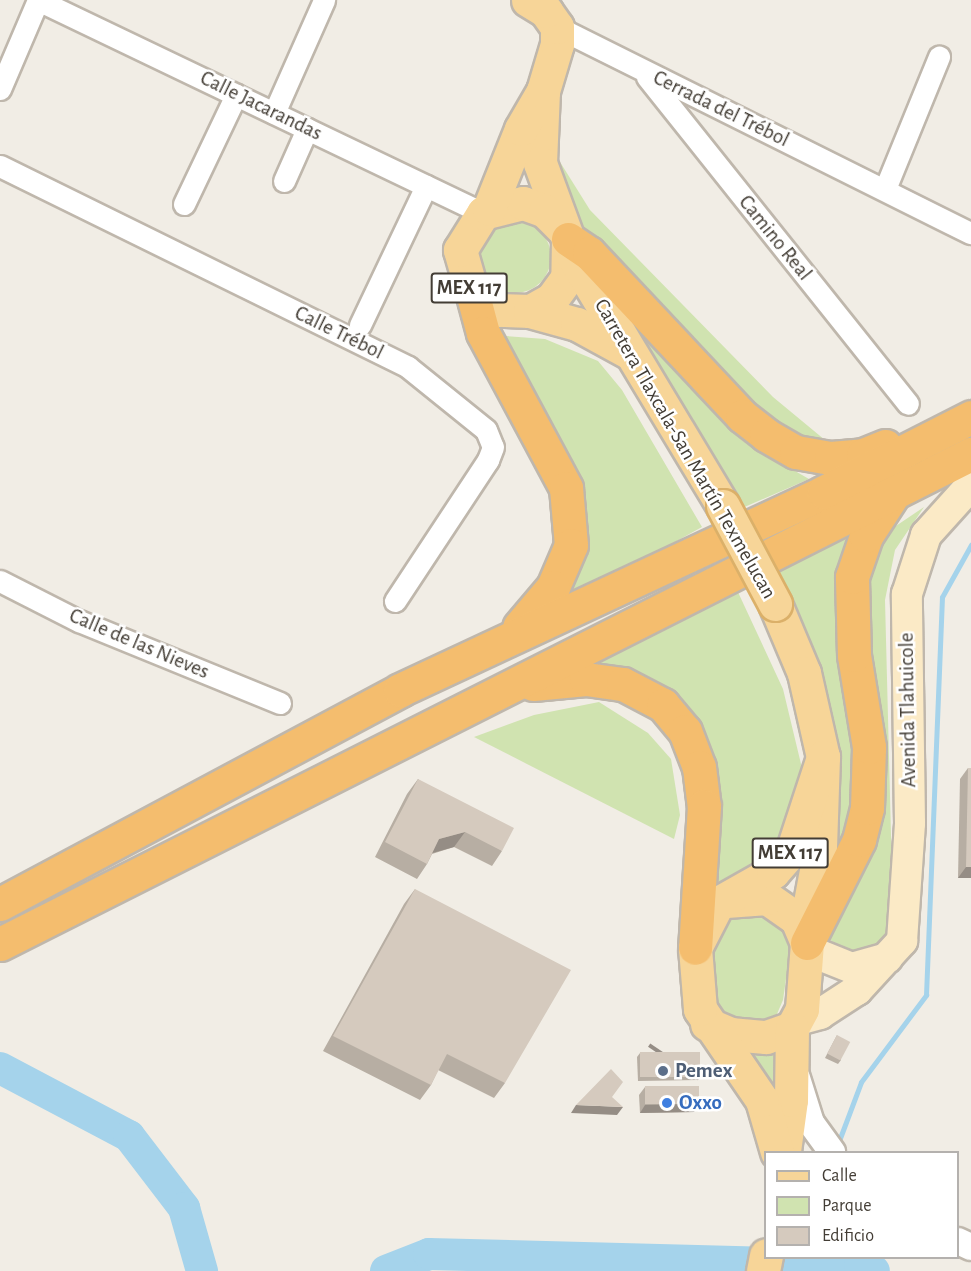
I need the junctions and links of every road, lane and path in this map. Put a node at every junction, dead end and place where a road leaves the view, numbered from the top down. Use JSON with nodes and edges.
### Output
{"nodes":[{"id":1,"x":38,"y":0,"type":"edge"},
{"id":2,"x":324,"y":0,"type":"edge"},
{"id":3,"x":532,"y":1,"type":"edge"},
{"id":4,"x":557,"y":27,"type":"junction"},
{"id":5,"x":939,"y":57,"type":"dead end"},
{"id":6,"x":642,"y":71,"type":"junction"},
{"id":7,"x":0,"y":89,"type":"edge"},
{"id":8,"x":543,"y":91,"type":"junction"},
{"id":9,"x":236,"y":95,"type":"junction"},
{"id":10,"x":274,"y":113,"type":"junction"},
{"id":11,"x":307,"y":129,"type":"junction"},
{"id":12,"x":0,"y":166,"type":"edge"},
{"id":13,"x":284,"y":180,"type":"dead end"},
{"id":14,"x":426,"y":186,"type":"junction"},
{"id":15,"x":885,"y":189,"type":"junction"},
{"id":16,"x":184,"y":204,"type":"dead end"},
{"id":17,"x":486,"y":211,"type":"junction"},
{"id":18,"x":971,"y":233,"type":"edge"},
{"id":19,"x":567,"y":240,"type":"junction"},
{"id":20,"x":472,"y":292,"type":"junction"},
{"id":21,"x":530,"y":311,"type":"junction"},
{"id":22,"x":360,"y":325,"type":"dead end"},
{"id":23,"x":634,"y":356,"type":"junction"},
{"id":24,"x":908,"y":404,"type":"dead end"},
{"id":25,"x":970,"y":417,"type":"edge"},
{"id":26,"x":971,"y":454,"type":"edge"},
{"id":27,"x":971,"y":485,"type":"edge"},
{"id":28,"x":895,"y":492,"type":"junction"},
{"id":29,"x":0,"y":581,"type":"edge"},
{"id":30,"x":395,"y":601,"type":"dead end"},
{"id":31,"x":491,"y":646,"type":"junction"},
{"id":32,"x":506,"y":691,"type":"junction"},
{"id":33,"x":280,"y":702,"type":"dead end"},
{"id":34,"x":823,"y":757,"type":"junction"},
{"id":35,"x":1,"y":903,"type":"edge"},
{"id":36,"x":710,"y":912,"type":"junction"},
{"id":37,"x":807,"y":941,"type":"junction"},
{"id":38,"x":0,"y":944,"type":"edge"},
{"id":39,"x":695,"y":948,"type":"junction"},
{"id":40,"x":896,"y":953,"type":"junction"},
{"id":41,"x":707,"y":1024,"type":"junction"},
{"id":42,"x":795,"y":1024,"type":"junction"},
{"id":43,"x":793,"y":1064,"type":"junction"},
{"id":44,"x":777,"y":1151,"type":"edge"},
{"id":45,"x":783,"y":1151,"type":"edge"},
{"id":46,"x":831,"y":1151,"type":"edge"}],
"edges":[{"from":1,"to":7,"type":"street"},
{"from":1,"to":9,"type":"street","name":"Calle Jacarandas"},
{"from":2,"to":10,"type":"street"},
{"from":3,"to":4,"type":"main road"},
{"from":4,"to":6,"type":"street","name":"Cerrada del Trébol"},
{"from":4,"to":8,"type":"main road","number":"MEX 117"},
{"from":5,"to":15,"type":"street"},
{"from":6,"to":15,"type":"street","name":"Cerrada del Trébol"},
{"from":6,"to":24,"type":"street","name":"Camino Real"},
{"from":8,"to":17,"type":"main road","number":"MEX 117"},
{"from":8,"to":19,"type":"main road","name":"Carretera Tlaxcala-San Martín Texmelucan","number":"MEX 117"},
{"from":9,"to":10,"type":"street","name":"Calle Jacarandas"},
{"from":9,"to":16,"type":"street"},
{"from":10,"to":11,"type":"street","name":"Calle Jacarandas"},
{"from":11,"to":13,"type":"street"},
{"from":11,"to":14,"type":"street","name":"Calle Jacarandas"},
{"from":12,"to":30,"type":"street","name":"Calle Trébol"},
{"from":14,"to":17,"type":"street","name":"Calle Jacarandas"},
{"from":14,"to":22,"type":"street"},
{"from":15,"to":18,"type":"street","name":"Cerrada del Trébol"},
{"from":17,"to":19,"type":"main road","number":"MEX 117"},
{"from":17,"to":20,"type":"main road","number":"MEX 117"},
{"from":19,"to":21,"type":"main road","number":"MEX 117"},
{"from":19,"to":23,"type":"main road","name":"Carretera Tlaxcala-San Martín Texmelucan","number":"MEX 117"},
{"from":19,"to":25,"type":"highway"},
{"from":20,"to":21,"type":"main road","number":"MEX 117"},
{"from":20,"to":31,"type":"highway"},
{"from":21,"to":23,"type":"main road","number":"MEX 117"},
{"from":23,"to":34,"type":"main road","name":"Carretera Tlaxcala-San Martín Texmelucan","number":"MEX 117","bridge":true},
{"from":25,"to":31,"type":"highway"},
{"from":26,"to":28,"type":"highway"},
{"from":27,"to":40,"type":"main road","name":"Avenida Tlahuicole"},
{"from":28,"to":32,"type":"highway"},
{"from":28,"to":37,"type":"highway"},
{"from":29,"to":33,"type":"street","name":"Calle de las Nieves"},
{"from":31,"to":35,"type":"highway"},
{"from":32,"to":38,"type":"highway"},
{"from":32,"to":39,"type":"highway"},
{"from":34,"to":36,"type":"main road","number":"MEX 117"},
{"from":34,"to":37,"type":"main road","name":"Carretera Tlaxcala-San Martín Texmelucan","number":"MEX 117"},
{"from":36,"to":37,"type":"main road","number":"MEX 117"},
{"from":36,"to":39,"type":"main road","number":"MEX 117"},
{"from":37,"to":40,"type":"main road","number":"MEX 117"},
{"from":37,"to":42,"type":"main road","name":"Carretera Tlaxcala-San Martín Texmelucan","number":"MEX 117"},
{"from":39,"to":41,"type":"main road","number":"MEX 117"},
{"from":40,"to":42,"type":"main road"},
{"from":41,"to":42,"type":"main road"},
{"from":41,"to":44,"type":"main road","number":"MEX 117"},
{"from":42,"to":43,"type":"main road","number":"MEX 117"},
{"from":43,"to":45,"type":"main road","number":"MEX 117"},
{"from":43,"to":46,"type":"street"}]}
